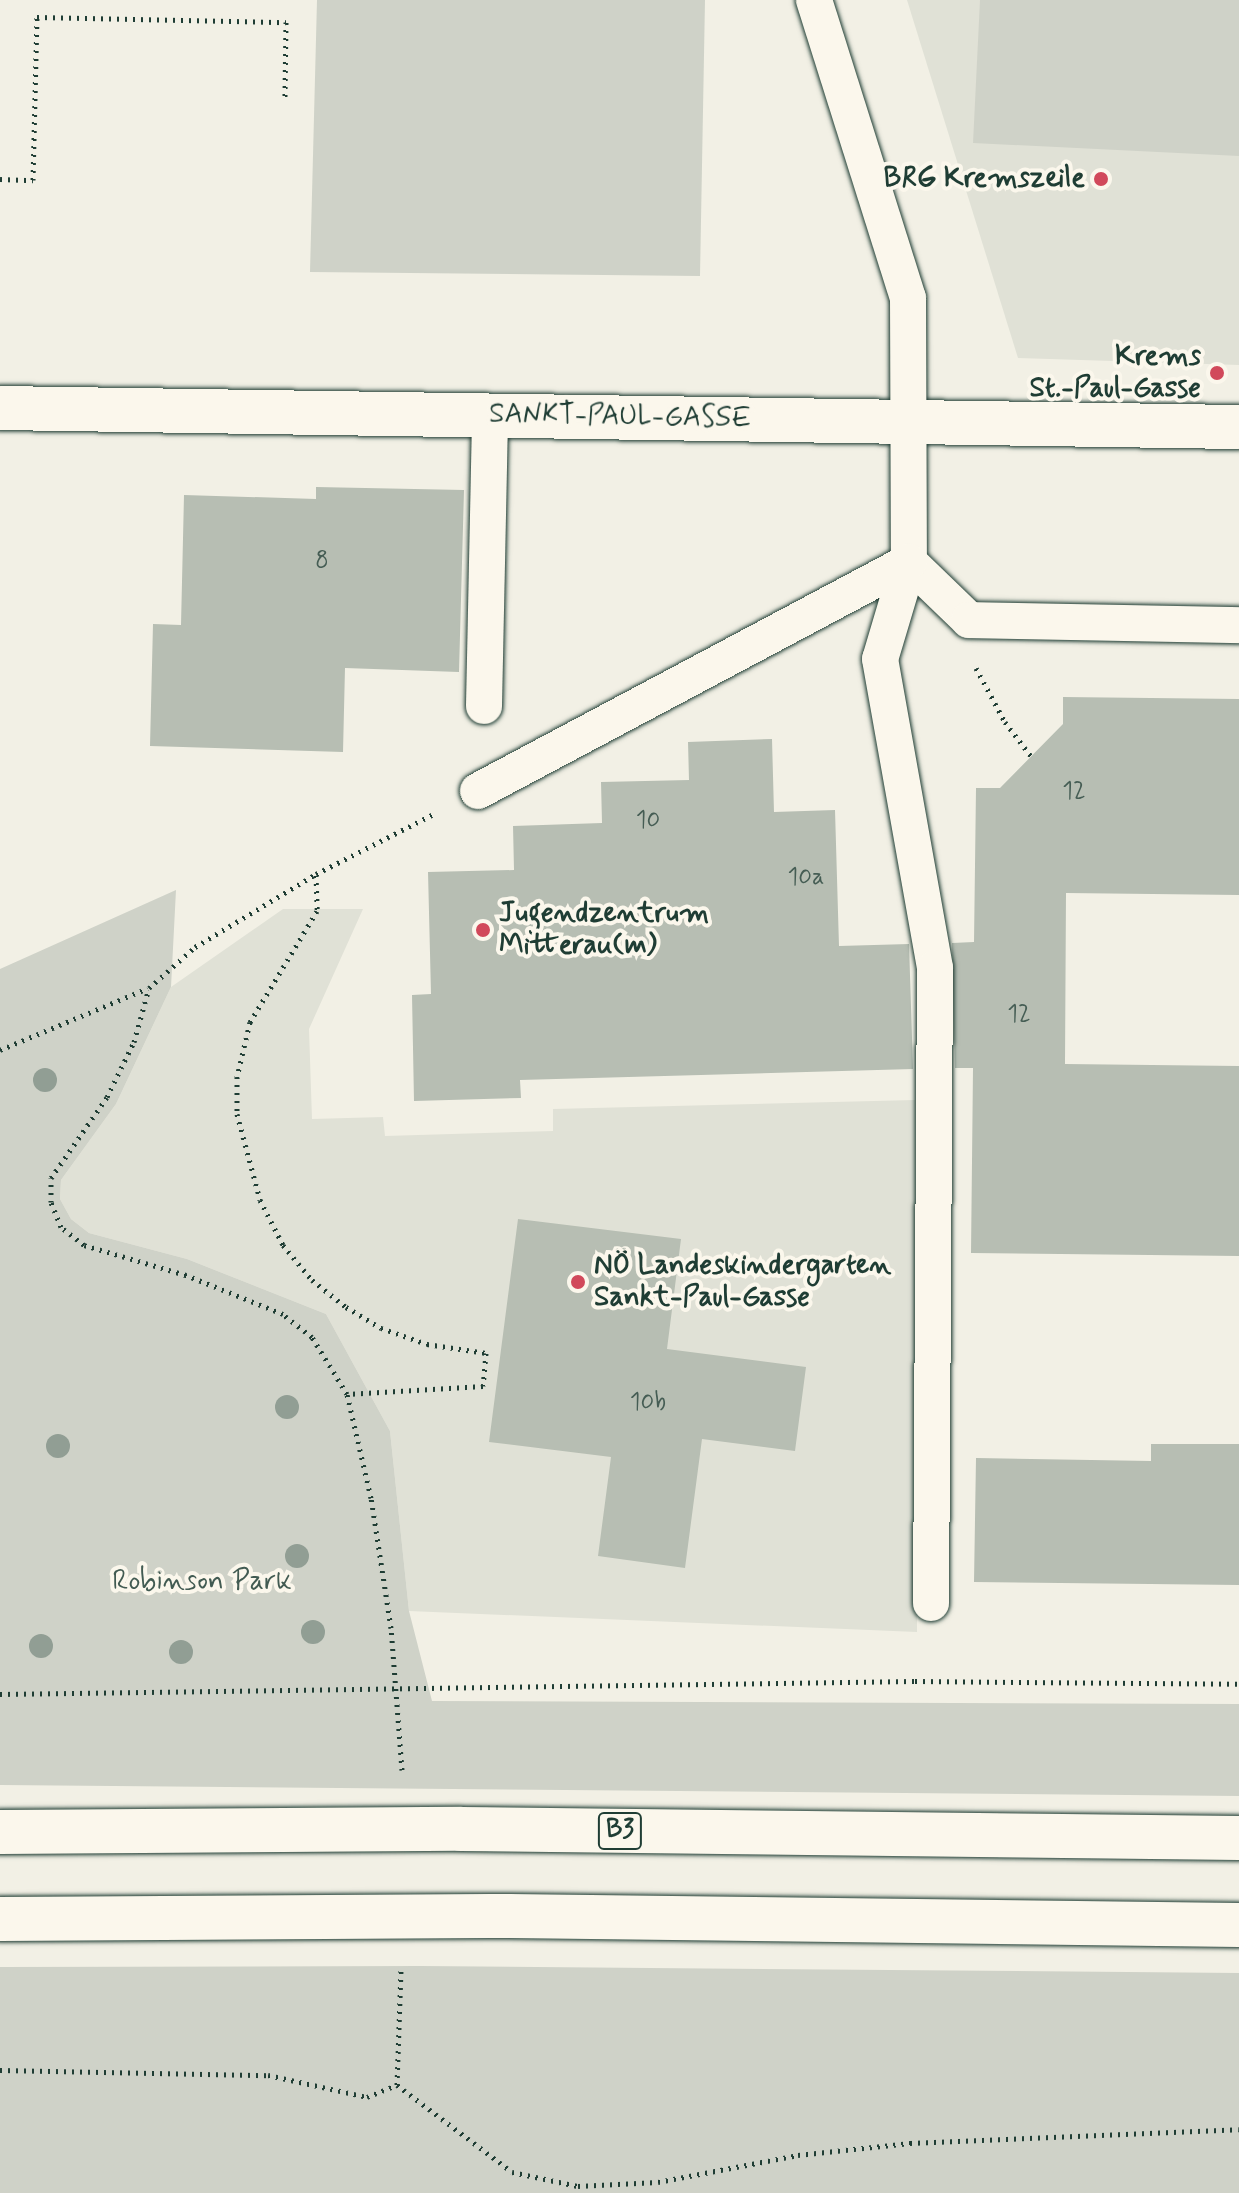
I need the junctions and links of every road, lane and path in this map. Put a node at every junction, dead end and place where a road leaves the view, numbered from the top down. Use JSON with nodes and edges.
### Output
{"nodes":[{"id":1,"x":814,"y":0,"type":"edge"},
{"id":2,"x":285,"y":98,"type":"dead end"},
{"id":3,"x":0,"y":179,"type":"edge"},
{"id":4,"x":0,"y":408,"type":"edge"},
{"id":5,"x":490,"y":415,"type":"junction"},
{"id":6,"x":909,"y":420,"type":"junction"},
{"id":7,"x":1239,"y":427,"type":"edge"},
{"id":8,"x":909,"y":562,"type":"junction"},
{"id":9,"x":969,"y":620,"type":"junction"},
{"id":10,"x":1239,"y":625,"type":"edge"},
{"id":11,"x":484,"y":706,"type":"dead end"},
{"id":12,"x":1031,"y":756,"type":"dead end"},
{"id":13,"x":478,"y":791,"type":"joint"},
{"id":14,"x":316,"y":874,"type":"junction"},
{"id":15,"x":149,"y":988,"type":"junction"},
{"id":16,"x":0,"y":1050,"type":"edge"},
{"id":17,"x":347,"y":1394,"type":"junction"},
{"id":18,"x":931,"y":1603,"type":"dead end"},
{"id":19,"x":1239,"y":1684,"type":"edge"},
{"id":20,"x":396,"y":1686,"type":"junction"},
{"id":21,"x":0,"y":1694,"type":"edge"},
{"id":22,"x":402,"y":1770,"type":"dead end"},
{"id":23,"x":0,"y":1832,"type":"edge"},
{"id":24,"x":1239,"y":1838,"type":"edge"},
{"id":25,"x":0,"y":1919,"type":"edge"},
{"id":26,"x":1239,"y":1925,"type":"edge"},
{"id":27,"x":401,"y":1966,"type":"dead end"},
{"id":28,"x":0,"y":2070,"type":"edge"},
{"id":29,"x":397,"y":2085,"type":"junction"},
{"id":30,"x":1239,"y":2129,"type":"edge"}],
"edges":[{"from":1,"to":6,"type":"lane"},
{"from":2,"to":3,"type":"path"},
{"from":4,"to":5,"type":"main road","name":"SANKT-PAUL-GASSE"},
{"from":5,"to":6,"type":"main road","name":"SANKT-PAUL-GASSE"},
{"from":5,"to":11,"type":"lane"},
{"from":6,"to":7,"type":"main road","name":"SANKT-PAUL-GASSE"},
{"from":6,"to":8,"type":"lane"},
{"from":8,"to":9,"type":"lane"},
{"from":8,"to":13,"type":"lane"},
{"from":8,"to":18,"type":"lane"},
{"from":9,"to":10,"type":"lane"},
{"from":9,"to":12,"type":"path"},
{"from":13,"to":14,"type":"path"},
{"from":14,"to":15,"type":"path"},
{"from":14,"to":17,"type":"path"},
{"from":15,"to":16,"type":"path"},
{"from":15,"to":17,"type":"path"},
{"from":17,"to":20,"type":"path"},
{"from":19,"to":20,"type":"path"},
{"from":20,"to":21,"type":"path"},
{"from":20,"to":22,"type":"path"},
{"from":23,"to":24,"type":"main road","number":"B3"},
{"from":25,"to":26,"type":"main road"},
{"from":27,"to":29,"type":"path"},
{"from":28,"to":29,"type":"path"},
{"from":29,"to":30,"type":"path"}]}
